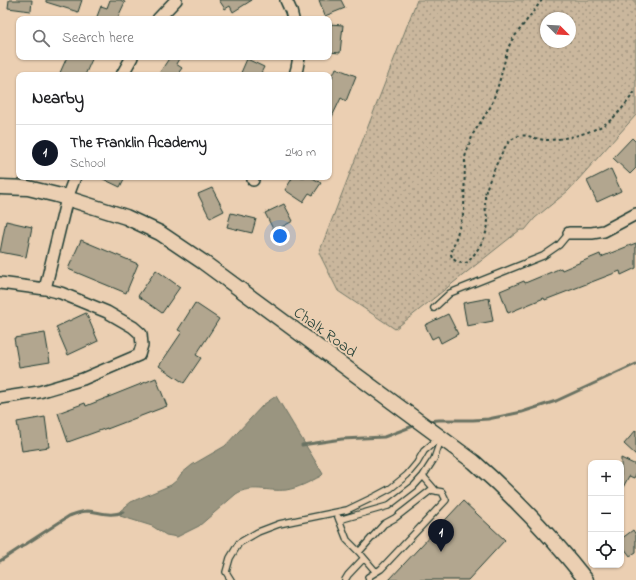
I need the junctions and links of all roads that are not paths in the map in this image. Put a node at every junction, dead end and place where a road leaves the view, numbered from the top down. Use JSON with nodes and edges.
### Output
{"nodes":[{"id":1,"x":286,"y":0,"type":"edge"},
{"id":2,"x":169,"y":2,"type":"edge"},
{"id":3,"x":160,"y":16,"type":"edge"},
{"id":4,"x":293,"y":16,"type":"edge"},
{"id":5,"x":130,"y":60,"type":"edge"},
{"id":6,"x":298,"y":60,"type":"edge"},
{"id":7,"x":124,"y":72,"type":"edge"},
{"id":8,"x":296,"y":72,"type":"edge"},
{"id":9,"x":74,"y":180,"type":"edge"},
{"id":10,"x":0,"y":187,"type":"edge"},
{"id":11,"x":67,"y":198,"type":"junction"},
{"id":12,"x":636,"y":214,"type":"edge"},
{"id":13,"x":569,"y":233,"type":"joint"},
{"id":14,"x":0,"y":283,"type":"edge"},
{"id":15,"x":44,"y":288,"type":"junction"},
{"id":16,"x":434,"y":308,"type":"dead end"},
{"id":17,"x":0,"y":398,"type":"edge"},
{"id":18,"x":441,"y":437,"type":"junction"},
{"id":19,"x":423,"y":476,"type":"junction"},
{"id":20,"x":436,"y":491,"type":"junction"},
{"id":21,"x":335,"y":512,"type":"junction"},
{"id":22,"x":339,"y":520,"type":"junction"},
{"id":23,"x":360,"y":552,"type":"junction"},
{"id":24,"x":364,"y":558,"type":"junction"},
{"id":25,"x":376,"y":572,"type":"junction"},
{"id":26,"x":231,"y":580,"type":"edge"},
{"id":27,"x":345,"y":580,"type":"edge"},
{"id":28,"x":369,"y":580,"type":"edge"},
{"id":29,"x":586,"y":580,"type":"edge"}],
"edges":[{"from":1,"to":4,"type":"street"},
{"from":2,"to":3,"type":"street"},
{"from":5,"to":7,"type":"street"},
{"from":6,"to":8,"type":"street"},
{"from":9,"to":11,"type":"street"},
{"from":10,"to":11,"type":"street","name":"Chalk Road"},
{"from":11,"to":15,"type":"street"},
{"from":11,"to":18,"type":"street","name":"Chalk Road"},
{"from":12,"to":13,"type":"street"},
{"from":13,"to":16,"type":"lane"},
{"from":14,"to":15,"type":"street"},
{"from":15,"to":17,"type":"street"},
{"from":18,"to":19,"type":"lane"},
{"from":18,"to":21,"type":"lane"},
{"from":18,"to":29,"type":"street","name":"Chalk Road"},
{"from":19,"to":20,"type":"lane"},
{"from":19,"to":22,"type":"lane"},
{"from":20,"to":23,"type":"lane"},
{"from":20,"to":25,"type":"lane"},
{"from":21,"to":22,"type":"lane"},
{"from":21,"to":26,"type":"lane"},
{"from":22,"to":23,"type":"lane"},
{"from":23,"to":24,"type":"lane"},
{"from":24,"to":25,"type":"lane"},
{"from":24,"to":27,"type":"lane"},
{"from":25,"to":28,"type":"lane"}]}
